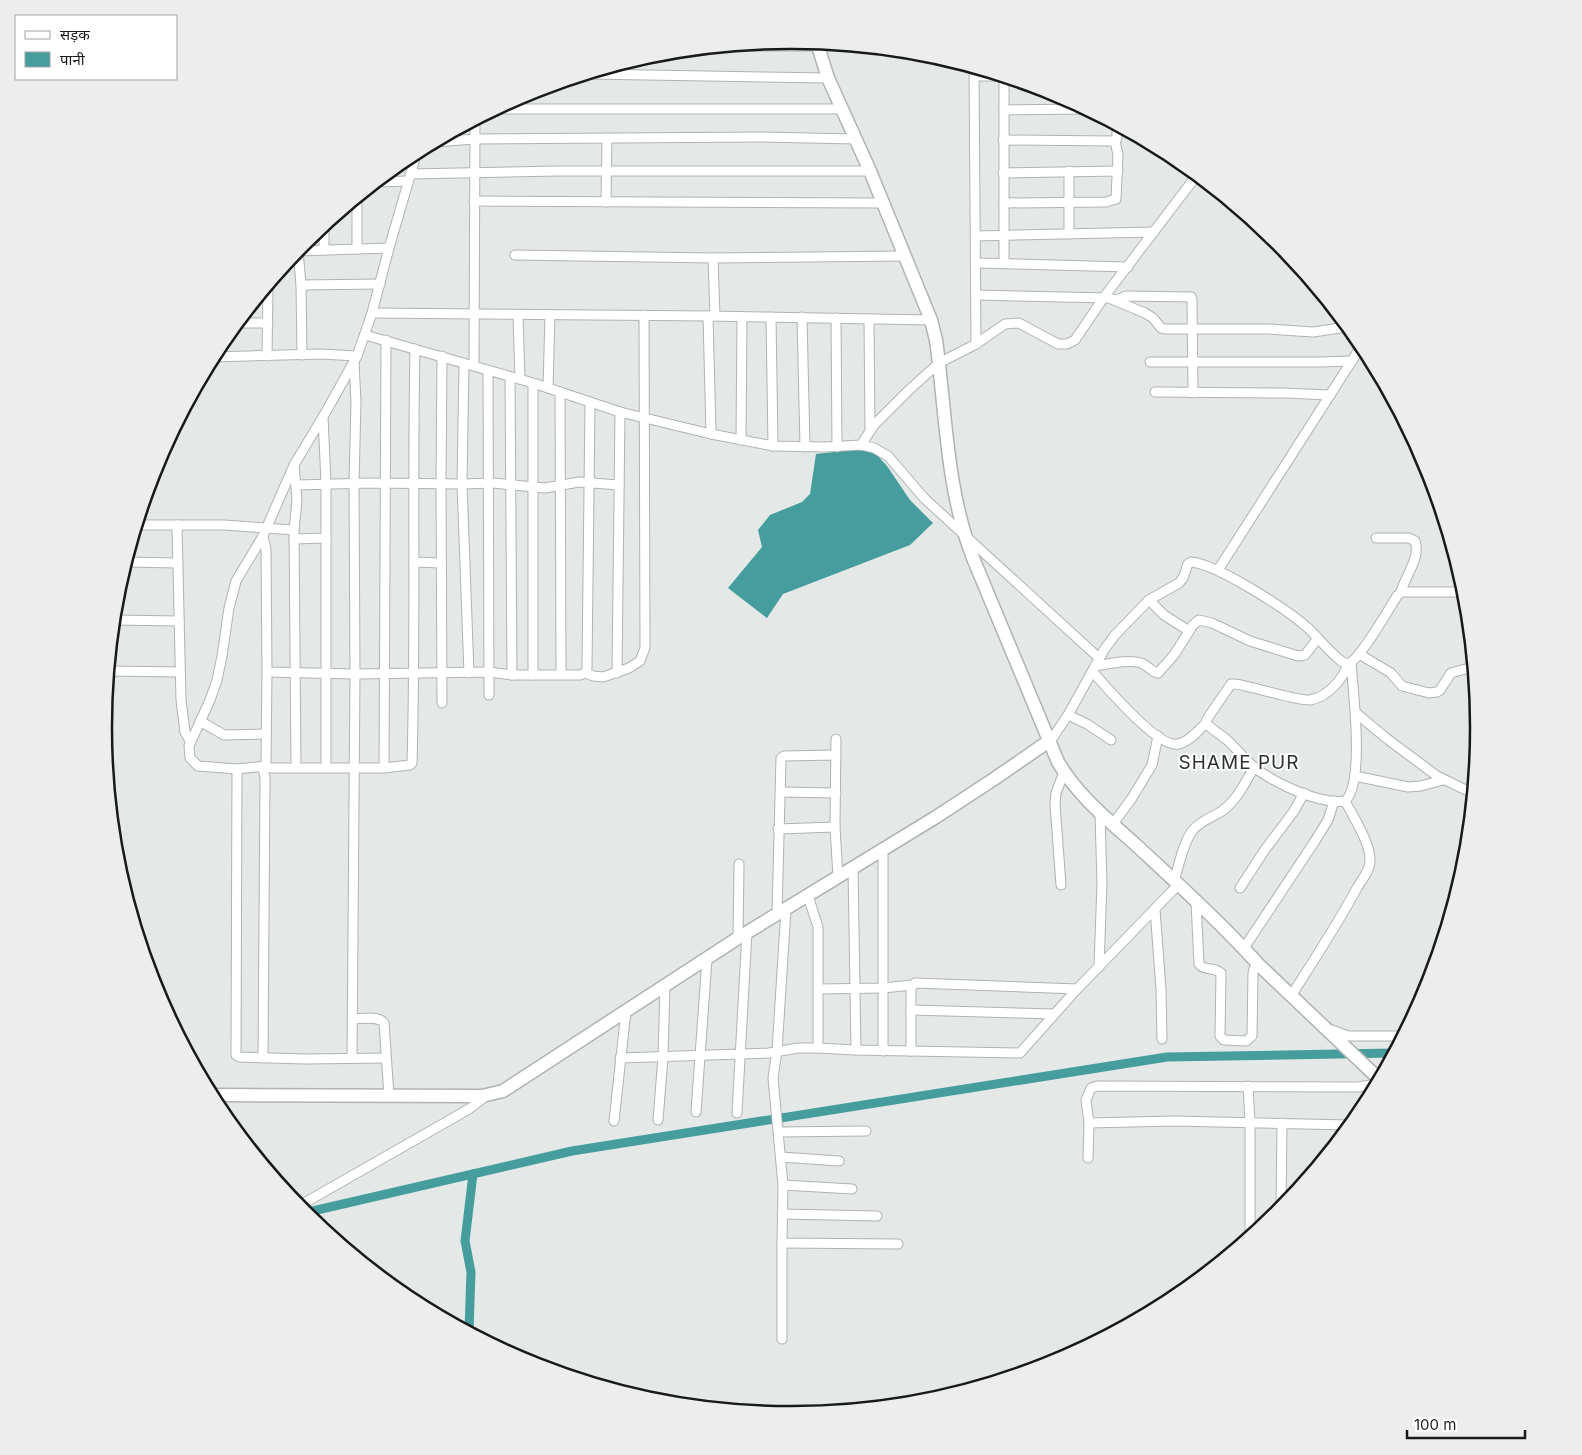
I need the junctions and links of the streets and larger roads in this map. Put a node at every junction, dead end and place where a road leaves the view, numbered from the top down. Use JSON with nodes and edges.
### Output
{"nodes":[{"id":1,"x":819,"y":50,"type":"edge"},
{"id":2,"x":607,"y":74,"type":"edge"},
{"id":3,"x":974,"y":74,"type":"edge"},
{"id":4,"x":828,"y":78,"type":"junction"},
{"id":5,"x":1002,"y":83,"type":"edge"},
{"id":6,"x":512,"y":109,"type":"edge"},
{"id":7,"x":842,"y":109,"type":"junction"},
{"id":8,"x":1070,"y":109,"type":"edge"},
{"id":9,"x":1004,"y":110,"type":"junction"},
{"id":10,"x":475,"y":128,"type":"edge"},
{"id":11,"x":1118,"y":133,"type":"edge"},
{"id":12,"x":607,"y":138,"type":"junction"},
{"id":13,"x":475,"y":139,"type":"junction"},
{"id":14,"x":855,"y":139,"type":"junction"},
{"id":15,"x":1003,"y":140,"type":"junction"},
{"id":16,"x":451,"y":141,"type":"edge"},
{"id":17,"x":1115,"y":141,"type":"junction"},
{"id":18,"x":414,"y":163,"type":"edge"},
{"id":19,"x":607,"y":171,"type":"junction"},
{"id":20,"x":870,"y":171,"type":"junction"},
{"id":21,"x":1118,"y":171,"type":"junction"},
{"id":22,"x":1069,"y":172,"type":"junction"},
{"id":23,"x":1003,"y":173,"type":"junction"},
{"id":24,"x":474,"y":174,"type":"junction"},
{"id":25,"x":409,"y":178,"type":"junction"},
{"id":26,"x":390,"y":180,"type":"edge"},
{"id":27,"x":1193,"y":181,"type":"edge"},
{"id":28,"x":474,"y":201,"type":"junction"},
{"id":29,"x":606,"y":202,"type":"junction"},
{"id":30,"x":1069,"y":202,"type":"junction"},
{"id":31,"x":883,"y":203,"type":"junction"},
{"id":32,"x":1004,"y":203,"type":"junction"},
{"id":33,"x":357,"y":206,"type":"edge"},
{"id":34,"x":1154,"y":232,"type":"junction"},
{"id":35,"x":1069,"y":234,"type":"junction"},
{"id":36,"x":324,"y":235,"type":"edge"},
{"id":37,"x":976,"y":236,"type":"junction"},
{"id":38,"x":1004,"y":236,"type":"junction"},
{"id":39,"x":388,"y":248,"type":"junction"},
{"id":40,"x":357,"y":249,"type":"junction"},
{"id":41,"x":324,"y":250,"type":"junction"},
{"id":42,"x":309,"y":251,"type":"edge"},
{"id":43,"x":515,"y":255,"type":"dead end"},
{"id":44,"x":905,"y":256,"type":"junction"},
{"id":45,"x":713,"y":258,"type":"junction"},
{"id":46,"x":299,"y":261,"type":"edge"},
{"id":47,"x":977,"y":263,"type":"junction"},
{"id":48,"x":1004,"y":264,"type":"junction"},
{"id":49,"x":1128,"y":267,"type":"junction"},
{"id":50,"x":380,"y":284,"type":"junction"},
{"id":51,"x":301,"y":285,"type":"junction"},
{"id":52,"x":977,"y":295,"type":"junction"},
{"id":53,"x":268,"y":296,"type":"edge"},
{"id":54,"x":1104,"y":297,"type":"junction"},
{"id":55,"x":1116,"y":300,"type":"junction"},
{"id":56,"x":372,"y":313,"type":"junction"},
{"id":57,"x":474,"y":313,"type":"junction"},
{"id":58,"x":518,"y":315,"type":"junction"},
{"id":59,"x":550,"y":315,"type":"junction"},
{"id":60,"x":644,"y":315,"type":"junction"},
{"id":61,"x":712,"y":316,"type":"junction"},
{"id":62,"x":742,"y":317,"type":"junction"},
{"id":63,"x":771,"y":317,"type":"junction"},
{"id":64,"x":802,"y":317,"type":"junction"},
{"id":65,"x":836,"y":318,"type":"junction"},
{"id":66,"x":868,"y":319,"type":"junction"},
{"id":67,"x":931,"y":320,"type":"junction"},
{"id":68,"x":246,"y":323,"type":"edge"},
{"id":69,"x":268,"y":323,"type":"junction"},
{"id":70,"x":1339,"y":328,"type":"edge"},
{"id":71,"x":1192,"y":329,"type":"junction"},
{"id":72,"x":365,"y":335,"type":"junction"},
{"id":73,"x":386,"y":340,"type":"junction"},
{"id":74,"x":976,"y":344,"type":"junction"},
{"id":75,"x":414,"y":349,"type":"junction"},
{"id":76,"x":1357,"y":353,"type":"edge"},
{"id":77,"x":302,"y":354,"type":"junction"},
{"id":78,"x":268,"y":356,"type":"junction"},
{"id":79,"x":442,"y":356,"type":"junction"},
{"id":80,"x":1359,"y":356,"type":"edge"},
{"id":81,"x":223,"y":357,"type":"edge"},
{"id":82,"x":1354,"y":357,"type":"junction"},
{"id":83,"x":356,"y":359,"type":"junction"},
{"id":84,"x":1150,"y":362,"type":"dead end"},
{"id":85,"x":1192,"y":362,"type":"junction"},
{"id":86,"x":939,"y":363,"type":"junction"},
{"id":87,"x":464,"y":364,"type":"junction"},
{"id":88,"x":474,"y":366,"type":"junction"},
{"id":89,"x":488,"y":370,"type":"junction"},
{"id":90,"x":510,"y":376,"type":"junction"},
{"id":91,"x":520,"y":379,"type":"junction"},
{"id":92,"x":533,"y":383,"type":"junction"},
{"id":93,"x":548,"y":388,"type":"junction"},
{"id":94,"x":560,"y":392,"type":"junction"},
{"id":95,"x":1155,"y":392,"type":"dead end"},
{"id":96,"x":1193,"y":393,"type":"junction"},
{"id":97,"x":1329,"y":395,"type":"junction"},
{"id":98,"x":590,"y":402,"type":"junction"},
{"id":99,"x":620,"y":412,"type":"junction"},
{"id":100,"x":323,"y":417,"type":"junction"},
{"id":101,"x":646,"y":418,"type":"junction"},
{"id":102,"x":870,"y":430,"type":"junction"},
{"id":103,"x":711,"y":434,"type":"junction"},
{"id":104,"x":741,"y":440,"type":"junction"},
{"id":105,"x":773,"y":446,"type":"junction"},
{"id":106,"x":861,"y":446,"type":"junction"},
{"id":107,"x":805,"y":447,"type":"junction"},
{"id":108,"x":837,"y":447,"type":"junction"},
{"id":109,"x":294,"y":465,"type":"junction"},
{"id":110,"x":326,"y":483,"type":"junction"},
{"id":111,"x":354,"y":483,"type":"junction"},
{"id":112,"x":385,"y":483,"type":"junction"},
{"id":113,"x":412,"y":483,"type":"junction"},
{"id":114,"x":488,"y":483,"type":"junction"},
{"id":115,"x":589,"y":483,"type":"junction"},
{"id":116,"x":441,"y":484,"type":"junction"},
{"id":117,"x":462,"y":484,"type":"junction"},
{"id":118,"x":510,"y":484,"type":"junction"},
{"id":119,"x":296,"y":485,"type":"junction"},
{"id":120,"x":618,"y":485,"type":"junction"},
{"id":121,"x":560,"y":486,"type":"junction"},
{"id":122,"x":534,"y":487,"type":"junction"},
{"id":123,"x":143,"y":524,"type":"edge"},
{"id":124,"x":177,"y":525,"type":"junction"},
{"id":125,"x":264,"y":532,"type":"junction"},
{"id":126,"x":964,"y":533,"type":"junction"},
{"id":127,"x":294,"y":535,"type":"junction"},
{"id":128,"x":326,"y":538,"type":"junction"},
{"id":129,"x":1376,"y":538,"type":"dead end"},
{"id":130,"x":133,"y":562,"type":"edge"},
{"id":131,"x":414,"y":562,"type":"junction"},
{"id":132,"x":178,"y":563,"type":"junction"},
{"id":133,"x":441,"y":563,"type":"junction"},
{"id":134,"x":1218,"y":570,"type":"junction"},
{"id":135,"x":1401,"y":592,"type":"junction"},
{"id":136,"x":1456,"y":592,"type":"edge"},
{"id":137,"x":1149,"y":600,"type":"junction"},
{"id":138,"x":121,"y":620,"type":"edge"},
{"id":139,"x":179,"y":621,"type":"junction"},
{"id":140,"x":1189,"y":631,"type":"junction"},
{"id":141,"x":1318,"y":638,"type":"junction"},
{"id":142,"x":1359,"y":654,"type":"junction"},
{"id":143,"x":1349,"y":664,"type":"junction"},
{"id":144,"x":1096,"y":666,"type":"junction"},
{"id":145,"x":1467,"y":669,"type":"edge"},
{"id":146,"x":115,"y":671,"type":"edge"},
{"id":147,"x":180,"y":672,"type":"junction"},
{"id":148,"x":267,"y":672,"type":"junction"},
{"id":149,"x":296,"y":672,"type":"junction"},
{"id":150,"x":442,"y":672,"type":"junction"},
{"id":151,"x":488,"y":672,"type":"junction"},
{"id":152,"x":386,"y":673,"type":"junction"},
{"id":153,"x":414,"y":673,"type":"junction"},
{"id":154,"x":469,"y":673,"type":"junction"},
{"id":155,"x":586,"y":673,"type":"junction"},
{"id":156,"x":617,"y":673,"type":"junction"},
{"id":157,"x":327,"y":674,"type":"junction"},
{"id":158,"x":355,"y":674,"type":"junction"},
{"id":159,"x":533,"y":674,"type":"junction"},
{"id":160,"x":561,"y":674,"type":"junction"},
{"id":161,"x":512,"y":675,"type":"junction"},
{"id":162,"x":489,"y":695,"type":"dead end"},
{"id":163,"x":442,"y":703,"type":"dead end"},
{"id":164,"x":1356,"y":713,"type":"junction"},
{"id":165,"x":1068,"y":715,"type":"junction"},
{"id":166,"x":200,"y":721,"type":"junction"},
{"id":167,"x":1206,"y":723,"type":"junction"},
{"id":168,"x":266,"y":734,"type":"junction"},
{"id":169,"x":1158,"y":736,"type":"junction"},
{"id":170,"x":836,"y":739,"type":"dead end"},
{"id":171,"x":1111,"y":740,"type":"dead end"},
{"id":172,"x":190,"y":741,"type":"junction"},
{"id":173,"x":1049,"y":742,"type":"junction"},
{"id":174,"x":836,"y":755,"type":"junction"},
{"id":175,"x":265,"y":767,"type":"junction"},
{"id":176,"x":296,"y":767,"type":"junction"},
{"id":177,"x":326,"y":767,"type":"junction"},
{"id":178,"x":1254,"y":767,"type":"junction"},
{"id":179,"x":353,"y":768,"type":"junction"},
{"id":180,"x":384,"y":768,"type":"junction"},
{"id":181,"x":237,"y":769,"type":"junction"},
{"id":182,"x":1064,"y":772,"type":"junction"},
{"id":183,"x":1355,"y":776,"type":"junction"},
{"id":184,"x":1444,"y":780,"type":"junction"},
{"id":185,"x":1466,"y":790,"type":"edge"},
{"id":186,"x":781,"y":792,"type":"junction"},
{"id":187,"x":836,"y":793,"type":"junction"},
{"id":188,"x":1304,"y":793,"type":"junction"},
{"id":189,"x":1334,"y":801,"type":"junction"},
{"id":190,"x":1345,"y":801,"type":"junction"},
{"id":191,"x":1100,"y":815,"type":"junction"},
{"id":192,"x":1112,"y":824,"type":"junction"},
{"id":193,"x":835,"y":827,"type":"junction"},
{"id":194,"x":778,"y":829,"type":"junction"},
{"id":195,"x":883,"y":851,"type":"junction"},
{"id":196,"x":739,"y":864,"type":"dead end"},
{"id":197,"x":853,"y":868,"type":"junction"},
{"id":198,"x":838,"y":877,"type":"junction"},
{"id":199,"x":1176,"y":883,"type":"junction"},
{"id":200,"x":1061,"y":885,"type":"dead end"},
{"id":201,"x":1240,"y":888,"type":"dead end"},
{"id":202,"x":808,"y":896,"type":"junction"},
{"id":203,"x":1196,"y":902,"type":"junction"},
{"id":204,"x":1155,"y":909,"type":"junction"},
{"id":205,"x":782,"y":912,"type":"junction"},
{"id":206,"x":743,"y":935,"type":"junction"},
{"id":207,"x":1244,"y":948,"type":"junction"},
{"id":208,"x":706,"y":959,"type":"junction"},
{"id":209,"x":1259,"y":965,"type":"junction"},
{"id":210,"x":1098,"y":967,"type":"junction"},
{"id":211,"x":912,"y":985,"type":"junction"},
{"id":212,"x":665,"y":986,"type":"junction"},
{"id":213,"x":883,"y":988,"type":"junction"},
{"id":214,"x":1077,"y":988,"type":"junction"},
{"id":215,"x":819,"y":989,"type":"junction"},
{"id":216,"x":855,"y":989,"type":"junction"},
{"id":217,"x":1291,"y":996,"type":"junction"},
{"id":218,"x":626,"y":1010,"type":"junction"},
{"id":219,"x":911,"y":1010,"type":"junction"},
{"id":220,"x":1054,"y":1014,"type":"junction"},
{"id":221,"x":353,"y":1019,"type":"junction"},
{"id":222,"x":1325,"y":1027,"type":"junction"},
{"id":223,"x":1396,"y":1036,"type":"edge"},
{"id":224,"x":1162,"y":1039,"type":"dead end"},
{"id":225,"x":818,"y":1048,"type":"junction"},
{"id":226,"x":856,"y":1050,"type":"junction"},
{"id":227,"x":777,"y":1051,"type":"junction"},
{"id":228,"x":883,"y":1051,"type":"junction"},
{"id":229,"x":911,"y":1051,"type":"junction"},
{"id":230,"x":742,"y":1054,"type":"junction"},
{"id":231,"x":700,"y":1056,"type":"junction"},
{"id":232,"x":663,"y":1057,"type":"junction"},
{"id":233,"x":263,"y":1058,"type":"junction"},
{"id":234,"x":352,"y":1058,"type":"junction"},
{"id":235,"x":386,"y":1058,"type":"junction"},
{"id":236,"x":620,"y":1058,"type":"junction"},
{"id":237,"x":1374,"y":1074,"type":"edge"},
{"id":238,"x":1367,"y":1085,"type":"edge"},
{"id":239,"x":1248,"y":1086,"type":"junction"},
{"id":240,"x":221,"y":1095,"type":"edge"},
{"id":241,"x":389,"y":1096,"type":"junction"},
{"id":242,"x":486,"y":1096,"type":"junction"},
{"id":243,"x":696,"y":1112,"type":"dead end"},
{"id":244,"x":738,"y":1113,"type":"dead end"},
{"id":245,"x":658,"y":1120,"type":"dead end"},
{"id":246,"x":614,"y":1121,"type":"dead end"},
{"id":247,"x":1250,"y":1122,"type":"junction"},
{"id":248,"x":1089,"y":1123,"type":"junction"},
{"id":249,"x":1282,"y":1123,"type":"junction"},
{"id":250,"x":1341,"y":1125,"type":"edge"},
{"id":251,"x":866,"y":1131,"type":"dead end"},
{"id":252,"x":779,"y":1132,"type":"junction"},
{"id":253,"x":781,"y":1157,"type":"junction"},
{"id":254,"x":1088,"y":1158,"type":"dead end"},
{"id":255,"x":839,"y":1160,"type":"dead end"},
{"id":256,"x":783,"y":1185,"type":"junction"},
{"id":257,"x":852,"y":1189,"type":"dead end"},
{"id":258,"x":1281,"y":1196,"type":"edge"},
{"id":259,"x":306,"y":1201,"type":"edge"},
{"id":260,"x":782,"y":1214,"type":"junction"},
{"id":261,"x":877,"y":1216,"type":"dead end"},
{"id":262,"x":1250,"y":1227,"type":"edge"},
{"id":263,"x":782,"y":1243,"type":"junction"},
{"id":264,"x":898,"y":1244,"type":"dead end"},
{"id":265,"x":782,"y":1339,"type":"dead end"}],
"edges":[{"from":1,"to":4,"type":"street"},
{"from":2,"to":4,"type":"street"},
{"from":3,"to":37,"type":"street"},
{"from":4,"to":7,"type":"street"},
{"from":5,"to":9,"type":"street"},
{"from":6,"to":7,"type":"street"},
{"from":7,"to":14,"type":"street"},
{"from":8,"to":9,"type":"street"},
{"from":9,"to":15,"type":"street"},
{"from":10,"to":13,"type":"street"},
{"from":11,"to":17,"type":"street"},
{"from":12,"to":13,"type":"street"},
{"from":12,"to":14,"type":"street"},
{"from":12,"to":19,"type":"street"},
{"from":13,"to":16,"type":"street"},
{"from":13,"to":24,"type":"street"},
{"from":14,"to":20,"type":"street"},
{"from":15,"to":17,"type":"street"},
{"from":15,"to":23,"type":"street"},
{"from":17,"to":21,"type":"street"},
{"from":18,"to":25,"type":"street"},
{"from":19,"to":20,"type":"street"},
{"from":19,"to":24,"type":"street"},
{"from":19,"to":29,"type":"street"},
{"from":20,"to":31,"type":"street"},
{"from":21,"to":22,"type":"street"},
{"from":21,"to":30,"type":"street"},
{"from":22,"to":23,"type":"street"},
{"from":22,"to":30,"type":"street"},
{"from":23,"to":32,"type":"street"},
{"from":24,"to":25,"type":"street"},
{"from":24,"to":28,"type":"street"},
{"from":25,"to":26,"type":"street"},
{"from":25,"to":39,"type":"street"},
{"from":27,"to":34,"type":"street"},
{"from":28,"to":29,"type":"street"},
{"from":28,"to":57,"type":"street"},
{"from":29,"to":31,"type":"street"},
{"from":30,"to":32,"type":"street"},
{"from":30,"to":35,"type":"street"},
{"from":31,"to":44,"type":"street"},
{"from":32,"to":38,"type":"street"},
{"from":33,"to":40,"type":"street"},
{"from":34,"to":35,"type":"street"},
{"from":34,"to":49,"type":"street"},
{"from":35,"to":38,"type":"street"},
{"from":36,"to":41,"type":"street"},
{"from":37,"to":38,"type":"street"},
{"from":37,"to":47,"type":"street"},
{"from":38,"to":48,"type":"street"},
{"from":39,"to":40,"type":"street"},
{"from":39,"to":50,"type":"street"},
{"from":40,"to":41,"type":"street"},
{"from":41,"to":42,"type":"street"},
{"from":43,"to":45,"type":"street"},
{"from":44,"to":45,"type":"street"},
{"from":44,"to":67,"type":"street"},
{"from":45,"to":61,"type":"street"},
{"from":46,"to":51,"type":"street"},
{"from":47,"to":48,"type":"street"},
{"from":47,"to":52,"type":"street"},
{"from":48,"to":49,"type":"street"},
{"from":49,"to":54,"type":"street"},
{"from":50,"to":51,"type":"street"},
{"from":50,"to":56,"type":"street"},
{"from":51,"to":77,"type":"street"},
{"from":52,"to":54,"type":"street"},
{"from":52,"to":74,"type":"street"},
{"from":53,"to":69,"type":"street"},
{"from":54,"to":55,"type":"street"},
{"from":54,"to":74,"type":"street"},
{"from":55,"to":71,"type":"street"},
{"from":55,"to":71,"type":"street"},
{"from":56,"to":57,"type":"street"},
{"from":56,"to":72,"type":"street"},
{"from":57,"to":58,"type":"street"},
{"from":57,"to":88,"type":"street"},
{"from":58,"to":59,"type":"street"},
{"from":58,"to":91,"type":"street"},
{"from":59,"to":60,"type":"street"},
{"from":59,"to":93,"type":"street"},
{"from":60,"to":61,"type":"street"},
{"from":60,"to":101,"type":"street"},
{"from":61,"to":62,"type":"street"},
{"from":61,"to":103,"type":"street"},
{"from":62,"to":63,"type":"street"},
{"from":62,"to":104,"type":"street"},
{"from":63,"to":64,"type":"street"},
{"from":63,"to":105,"type":"street"},
{"from":64,"to":65,"type":"street"},
{"from":64,"to":107,"type":"street"},
{"from":65,"to":66,"type":"street"},
{"from":65,"to":108,"type":"street"},
{"from":66,"to":67,"type":"street"},
{"from":66,"to":102,"type":"street"},
{"from":67,"to":86,"type":"street"},
{"from":68,"to":69,"type":"street"},
{"from":69,"to":78,"type":"street"},
{"from":70,"to":71,"type":"street"},
{"from":71,"to":85,"type":"street"},
{"from":72,"to":73,"type":"street"},
{"from":72,"to":83,"type":"street"},
{"from":73,"to":75,"type":"street"},
{"from":73,"to":112,"type":"street"},
{"from":74,"to":86,"type":"street"},
{"from":75,"to":79,"type":"street"},
{"from":75,"to":113,"type":"street"},
{"from":76,"to":82,"type":"street"},
{"from":77,"to":78,"type":"street"},
{"from":77,"to":83,"type":"street"},
{"from":78,"to":81,"type":"street"},
{"from":79,"to":87,"type":"street"},
{"from":79,"to":116,"type":"street"},
{"from":80,"to":82,"type":"street"},
{"from":82,"to":85,"type":"street"},
{"from":82,"to":97,"type":"street"},
{"from":83,"to":100,"type":"street"},
{"from":83,"to":111,"type":"street"},
{"from":84,"to":85,"type":"street"},
{"from":85,"to":96,"type":"street"},
{"from":86,"to":102,"type":"street"},
{"from":86,"to":126,"type":"street"},
{"from":87,"to":88,"type":"street"},
{"from":87,"to":117,"type":"street"},
{"from":88,"to":89,"type":"street"},
{"from":89,"to":90,"type":"street"},
{"from":89,"to":114,"type":"street"},
{"from":90,"to":91,"type":"street"},
{"from":90,"to":118,"type":"street"},
{"from":91,"to":92,"type":"street"},
{"from":92,"to":93,"type":"street"},
{"from":92,"to":122,"type":"street"},
{"from":93,"to":94,"type":"street"},
{"from":94,"to":98,"type":"street"},
{"from":94,"to":121,"type":"street"},
{"from":95,"to":96,"type":"street"},
{"from":96,"to":97,"type":"street"},
{"from":97,"to":134,"type":"street"},
{"from":98,"to":99,"type":"street"},
{"from":98,"to":115,"type":"street"},
{"from":99,"to":101,"type":"street"},
{"from":99,"to":120,"type":"street"},
{"from":100,"to":109,"type":"street"},
{"from":100,"to":110,"type":"street"},
{"from":101,"to":103,"type":"street"},
{"from":101,"to":156,"type":"street"},
{"from":102,"to":106,"type":"street"},
{"from":103,"to":104,"type":"street"},
{"from":104,"to":105,"type":"street"},
{"from":105,"to":107,"type":"street"},
{"from":106,"to":108,"type":"street"},
{"from":106,"to":126,"type":"street"},
{"from":107,"to":108,"type":"street"},
{"from":109,"to":119,"type":"street"},
{"from":109,"to":125,"type":"street"},
{"from":110,"to":111,"type":"street"},
{"from":110,"to":119,"type":"street"},
{"from":110,"to":128,"type":"street"},
{"from":111,"to":112,"type":"street"},
{"from":111,"to":158,"type":"street"},
{"from":112,"to":113,"type":"street"},
{"from":112,"to":152,"type":"street"},
{"from":113,"to":116,"type":"street"},
{"from":113,"to":131,"type":"street"},
{"from":114,"to":117,"type":"street"},
{"from":114,"to":118,"type":"street"},
{"from":114,"to":151,"type":"street"},
{"from":115,"to":120,"type":"street"},
{"from":115,"to":121,"type":"street"},
{"from":115,"to":155,"type":"street"},
{"from":116,"to":117,"type":"street"},
{"from":116,"to":133,"type":"street"},
{"from":117,"to":154,"type":"street"},
{"from":118,"to":122,"type":"street"},
{"from":118,"to":161,"type":"street"},
{"from":119,"to":127,"type":"street"},
{"from":120,"to":156,"type":"street"},
{"from":121,"to":122,"type":"street"},
{"from":121,"to":160,"type":"street"},
{"from":122,"to":159,"type":"street"},
{"from":123,"to":124,"type":"street"},
{"from":124,"to":125,"type":"street"},
{"from":124,"to":132,"type":"street"},
{"from":125,"to":127,"type":"street"},
{"from":125,"to":148,"type":"street"},
{"from":125,"to":166,"type":"street"},
{"from":126,"to":144,"type":"street"},
{"from":126,"to":173,"type":"street"},
{"from":127,"to":128,"type":"street"},
{"from":127,"to":149,"type":"street"},
{"from":128,"to":157,"type":"street"},
{"from":129,"to":135,"type":"street"},
{"from":130,"to":132,"type":"street"},
{"from":131,"to":133,"type":"street"},
{"from":131,"to":153,"type":"street"},
{"from":132,"to":139,"type":"street"},
{"from":133,"to":150,"type":"street"},
{"from":134,"to":137,"type":"street"},
{"from":134,"to":141,"type":"street"},
{"from":135,"to":136,"type":"street"},
{"from":135,"to":142,"type":"street"},
{"from":137,"to":140,"type":"street"},
{"from":137,"to":144,"type":"street"},
{"from":138,"to":139,"type":"street"},
{"from":139,"to":147,"type":"street"},
{"from":140,"to":141,"type":"street"},
{"from":140,"to":144,"type":"street"},
{"from":141,"to":143,"type":"street"},
{"from":142,"to":143,"type":"street"},
{"from":142,"to":145,"type":"street"},
{"from":143,"to":164,"type":"street"},
{"from":143,"to":167,"type":"street"},
{"from":144,"to":165,"type":"street"},
{"from":144,"to":169,"type":"street"},
{"from":146,"to":147,"type":"street"},
{"from":147,"to":172,"type":"street"},
{"from":148,"to":149,"type":"street"},
{"from":148,"to":168,"type":"street"},
{"from":149,"to":157,"type":"street"},
{"from":149,"to":176,"type":"street"},
{"from":150,"to":153,"type":"street"},
{"from":150,"to":154,"type":"street"},
{"from":150,"to":163,"type":"street"},
{"from":151,"to":154,"type":"street"},
{"from":151,"to":161,"type":"street"},
{"from":151,"to":162,"type":"street"},
{"from":152,"to":153,"type":"street"},
{"from":152,"to":158,"type":"street"},
{"from":152,"to":180,"type":"street"},
{"from":153,"to":180,"type":"street"},
{"from":155,"to":156,"type":"street"},
{"from":155,"to":160,"type":"street"},
{"from":157,"to":158,"type":"street"},
{"from":157,"to":177,"type":"street"},
{"from":158,"to":179,"type":"street"},
{"from":159,"to":160,"type":"street"},
{"from":159,"to":161,"type":"street"},
{"from":164,"to":183,"type":"street"},
{"from":164,"to":184,"type":"street"},
{"from":165,"to":171,"type":"street"},
{"from":165,"to":173,"type":"street"},
{"from":166,"to":168,"type":"street"},
{"from":166,"to":172,"type":"street"},
{"from":167,"to":169,"type":"street"},
{"from":167,"to":178,"type":"street"},
{"from":168,"to":175,"type":"street"},
{"from":169,"to":192,"type":"street"},
{"from":170,"to":174,"type":"street"},
{"from":172,"to":181,"type":"street"},
{"from":173,"to":182,"type":"street"},
{"from":173,"to":195,"type":"street"},
{"from":174,"to":186,"type":"street"},
{"from":174,"to":187,"type":"street"},
{"from":175,"to":176,"type":"street"},
{"from":175,"to":181,"type":"street"},
{"from":175,"to":233,"type":"street"},
{"from":176,"to":177,"type":"street"},
{"from":177,"to":179,"type":"street"},
{"from":178,"to":188,"type":"street"},
{"from":178,"to":199,"type":"street"},
{"from":179,"to":180,"type":"street"},
{"from":179,"to":221,"type":"street"},
{"from":181,"to":233,"type":"street"},
{"from":182,"to":191,"type":"street"},
{"from":182,"to":200,"type":"street"},
{"from":183,"to":184,"type":"street"},
{"from":183,"to":190,"type":"street"},
{"from":184,"to":185,"type":"street"},
{"from":186,"to":187,"type":"street"},
{"from":186,"to":194,"type":"street"},
{"from":187,"to":193,"type":"street"},
{"from":188,"to":189,"type":"street"},
{"from":188,"to":201,"type":"street"},
{"from":189,"to":190,"type":"street"},
{"from":189,"to":207,"type":"street"},
{"from":190,"to":217,"type":"street"},
{"from":191,"to":192,"type":"street"},
{"from":191,"to":210,"type":"street"},
{"from":192,"to":199,"type":"street"},
{"from":193,"to":194,"type":"street"},
{"from":193,"to":198,"type":"street"},
{"from":194,"to":205,"type":"street"},
{"from":195,"to":197,"type":"street"},
{"from":195,"to":213,"type":"street"},
{"from":196,"to":206,"type":"street"},
{"from":197,"to":198,"type":"street"},
{"from":197,"to":216,"type":"street"},
{"from":198,"to":202,"type":"street"},
{"from":199,"to":203,"type":"street"},
{"from":199,"to":204,"type":"street"},
{"from":202,"to":205,"type":"street"},
{"from":202,"to":215,"type":"street"},
{"from":203,"to":207,"type":"street"},
{"from":203,"to":209,"type":"street"},
{"from":204,"to":210,"type":"street"},
{"from":204,"to":224,"type":"street"},
{"from":205,"to":206,"type":"street"},
{"from":205,"to":227,"type":"street"},
{"from":206,"to":208,"type":"street"},
{"from":206,"to":230,"type":"street"},
{"from":207,"to":209,"type":"street"},
{"from":208,"to":212,"type":"street"},
{"from":208,"to":231,"type":"street"},
{"from":209,"to":217,"type":"street"},
{"from":210,"to":214,"type":"street"},
{"from":211,"to":213,"type":"street"},
{"from":211,"to":214,"type":"street"},
{"from":211,"to":219,"type":"street"},
{"from":212,"to":218,"type":"street"},
{"from":212,"to":232,"type":"street"},
{"from":213,"to":216,"type":"street"},
{"from":213,"to":228,"type":"street"},
{"from":214,"to":220,"type":"street"},
{"from":215,"to":216,"type":"street"},
{"from":215,"to":225,"type":"street"},
{"from":216,"to":226,"type":"street"},
{"from":217,"to":222,"type":"street"},
{"from":218,"to":236,"type":"street"},
{"from":218,"to":242,"type":"street"},
{"from":219,"to":220,"type":"street"},
{"from":219,"to":229,"type":"street"},
{"from":220,"to":229,"type":"street"},
{"from":221,"to":234,"type":"street"},
{"from":221,"to":235,"type":"street"},
{"from":222,"to":223,"type":"street"},
{"from":222,"to":237,"type":"street"},
{"from":225,"to":226,"type":"street"},
{"from":225,"to":227,"type":"street"},
{"from":226,"to":228,"type":"street"},
{"from":227,"to":230,"type":"street"},
{"from":227,"to":252,"type":"street"},
{"from":228,"to":229,"type":"street"},
{"from":230,"to":231,"type":"street"},
{"from":230,"to":244,"type":"street"},
{"from":231,"to":232,"type":"street"},
{"from":231,"to":243,"type":"street"},
{"from":232,"to":236,"type":"street"},
{"from":232,"to":245,"type":"street"},
{"from":233,"to":234,"type":"street"},
{"from":234,"to":235,"type":"street"},
{"from":235,"to":241,"type":"street"},
{"from":236,"to":246,"type":"street"},
{"from":238,"to":239,"type":"street"},
{"from":239,"to":247,"type":"street"},
{"from":239,"to":248,"type":"street"},
{"from":240,"to":241,"type":"street"},
{"from":241,"to":242,"type":"street"},
{"from":242,"to":259,"type":"street"},
{"from":247,"to":248,"type":"street"},
{"from":247,"to":249,"type":"street"},
{"from":247,"to":262,"type":"street"},
{"from":248,"to":254,"type":"street"},
{"from":249,"to":250,"type":"street"},
{"from":249,"to":258,"type":"street"},
{"from":251,"to":252,"type":"street"},
{"from":252,"to":253,"type":"street"},
{"from":253,"to":255,"type":"street"},
{"from":253,"to":256,"type":"street"},
{"from":256,"to":257,"type":"street"},
{"from":256,"to":260,"type":"street"},
{"from":260,"to":261,"type":"street"},
{"from":260,"to":263,"type":"street"},
{"from":263,"to":264,"type":"street"},
{"from":263,"to":265,"type":"street"}]}
